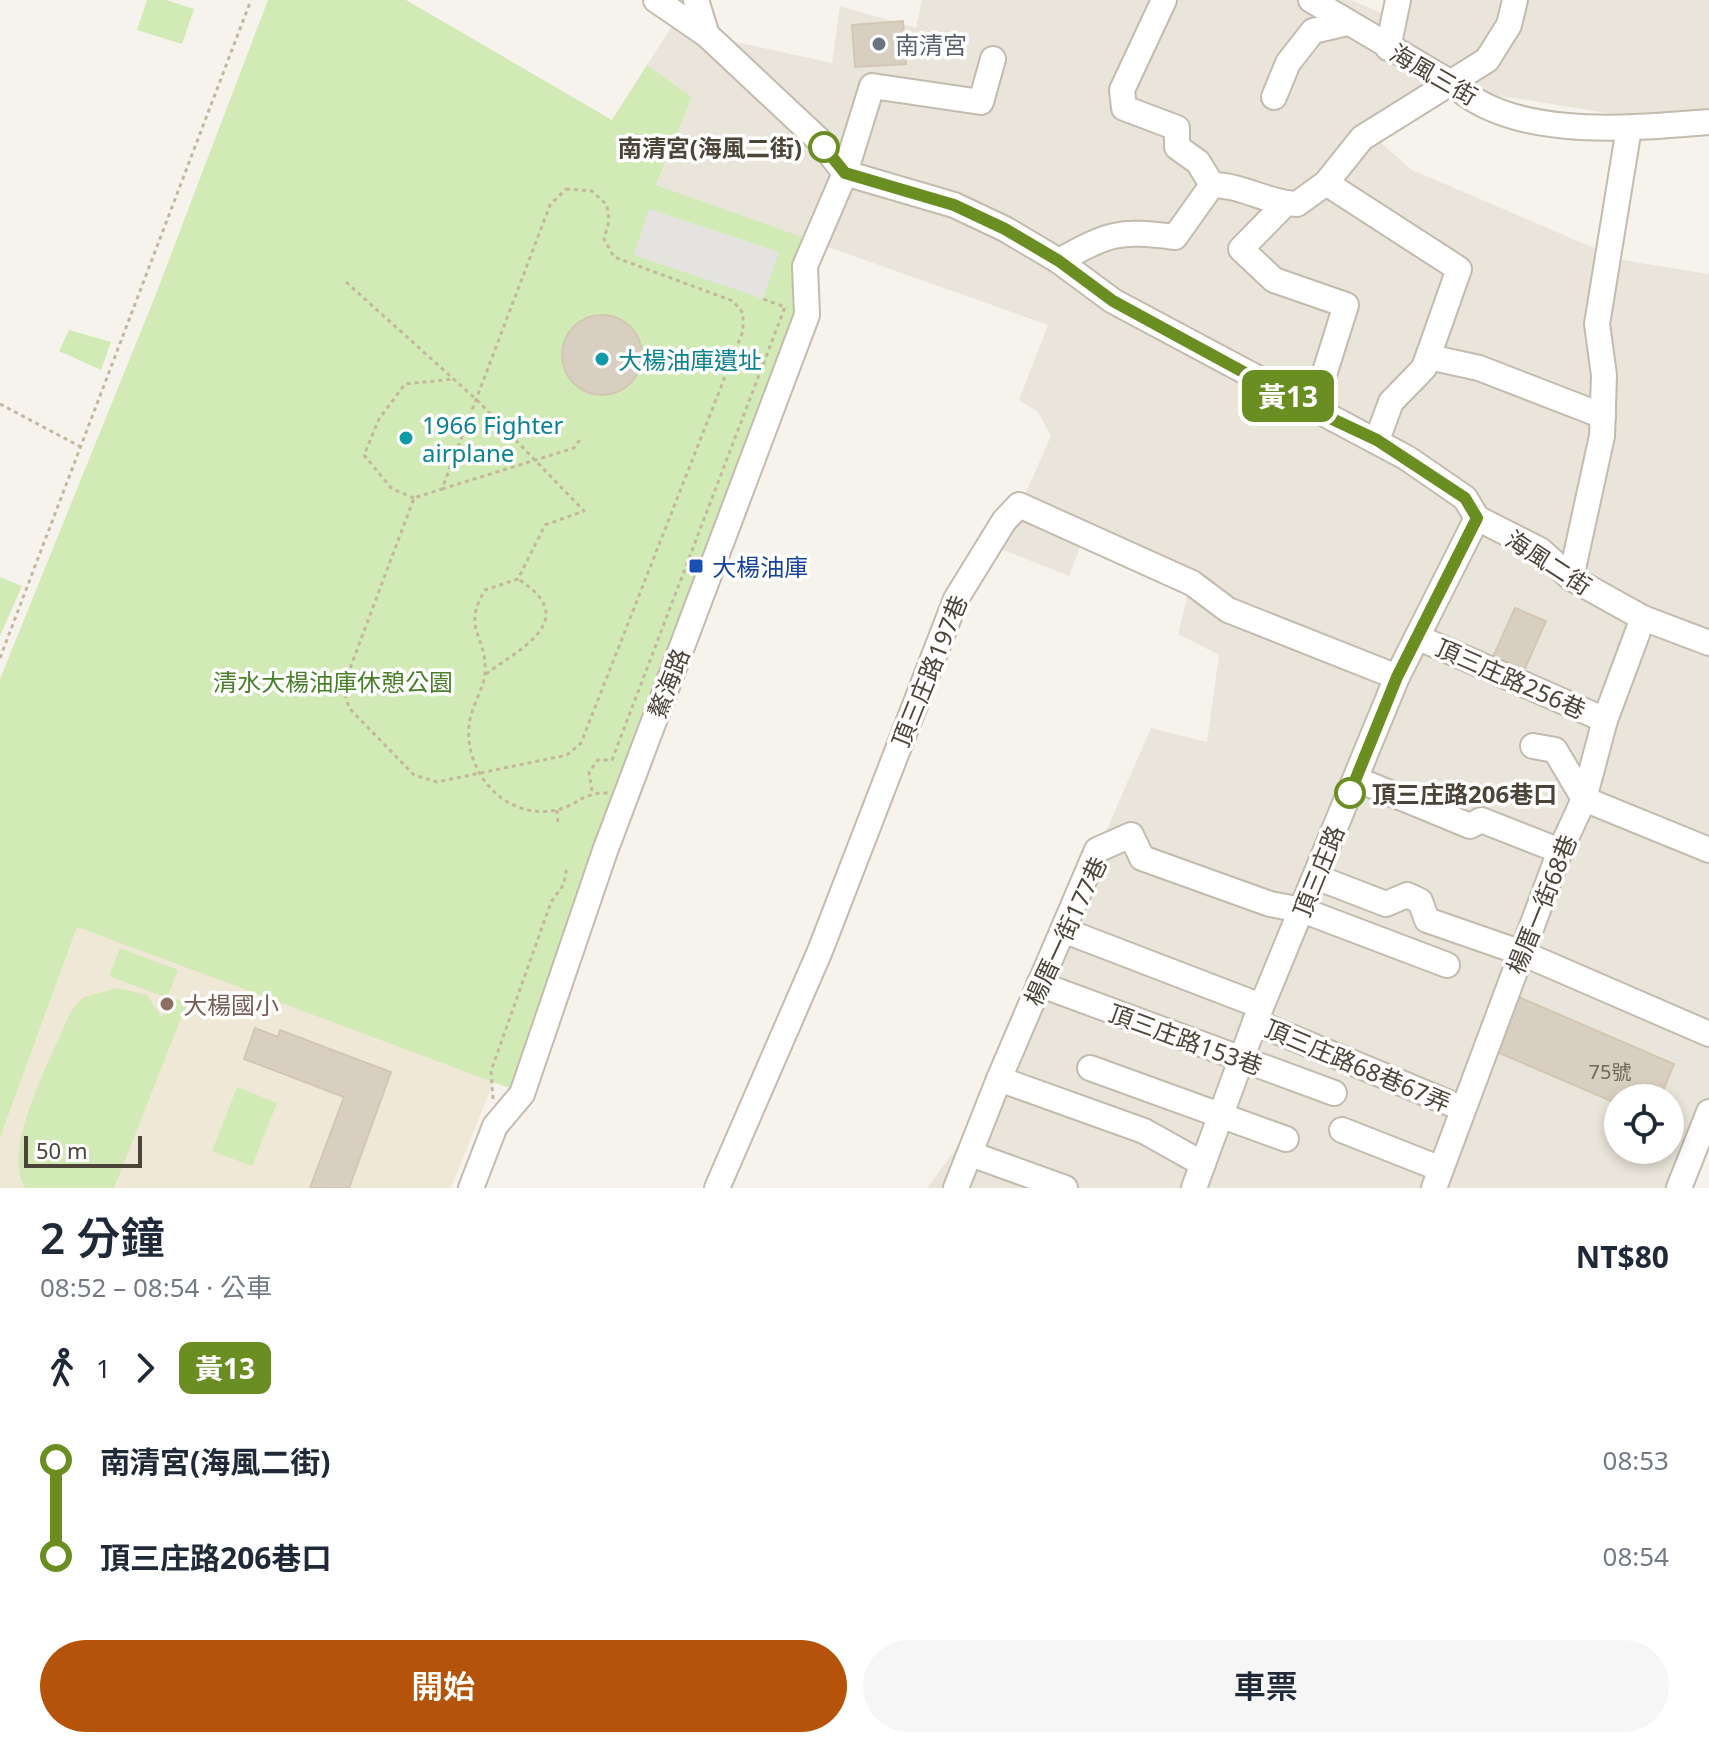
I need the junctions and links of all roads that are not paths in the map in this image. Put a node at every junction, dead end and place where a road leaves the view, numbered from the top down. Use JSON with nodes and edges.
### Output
{"nodes":[{"id":1,"x":656,"y":0,"type":"edge"},
{"id":2,"x":696,"y":0,"type":"edge"},
{"id":3,"x":1164,"y":0,"type":"edge"},
{"id":4,"x":1311,"y":0,"type":"edge"},
{"id":5,"x":1398,"y":0,"type":"edge"},
{"id":6,"x":1515,"y":0,"type":"edge"},
{"id":7,"x":1347,"y":23,"type":"junction"},
{"id":8,"x":707,"y":35,"type":"junction"},
{"id":9,"x":1388,"y":48,"type":"junction"},
{"id":10,"x":993,"y":59,"type":"dead end"},
{"id":11,"x":1453,"y":84,"type":"junction"},
{"id":12,"x":1274,"y":97,"type":"dead end"},
{"id":13,"x":1709,"y":122,"type":"edge"},
{"id":14,"x":1629,"y":128,"type":"junction"},
{"id":15,"x":845,"y":173,"type":"junction"},
{"id":16,"x":1326,"y":183,"type":"junction"},
{"id":17,"x":1212,"y":185,"type":"junction"},
{"id":18,"x":1285,"y":204,"type":"junction"},
{"id":19,"x":1059,"y":261,"type":"junction"},
{"id":20,"x":1429,"y":357,"type":"junction"},
{"id":21,"x":1313,"y":410,"type":"junction"},
{"id":22,"x":1603,"y":416,"type":"junction"},
{"id":23,"x":1377,"y":440,"type":"junction"},
{"id":24,"x":1477,"y":518,"type":"junction"},
{"id":25,"x":1571,"y":578,"type":"junction"},
{"id":26,"x":1643,"y":618,"type":"junction"},
{"id":27,"x":1417,"y":637,"type":"junction"},
{"id":28,"x":1709,"y":643,"type":"edge"},
{"id":29,"x":1397,"y":677,"type":"junction"},
{"id":30,"x":1605,"y":720,"type":"junction"},
{"id":31,"x":1533,"y":746,"type":"dead end"},
{"id":32,"x":1356,"y":779,"type":"junction"},
{"id":33,"x":1584,"y":799,"type":"junction"},
{"id":34,"x":1709,"y":850,"type":"edge"},
{"id":35,"x":1560,"y":851,"type":"junction"},
{"id":36,"x":1316,"y":877,"type":"junction"},
{"id":37,"x":1302,"y":910,"type":"junction"},
{"id":38,"x":1063,"y":930,"type":"junction"},
{"id":39,"x":1522,"y":953,"type":"junction"},
{"id":40,"x":1447,"y":965,"type":"dead end"},
{"id":41,"x":1039,"y":984,"type":"junction"},
{"id":42,"x":1258,"y":1014,"type":"junction"},
{"id":43,"x":1709,"y":1034,"type":"edge"},
{"id":44,"x":1241,"y":1060,"type":"junction"},
{"id":45,"x":1090,"y":1068,"type":"dead end"},
{"id":46,"x":999,"y":1079,"type":"junction"},
{"id":47,"x":1334,"y":1093,"type":"dead end"},
{"id":48,"x":1461,"y":1108,"type":"junction"},
{"id":49,"x":1709,"y":1112,"type":"edge"},
{"id":50,"x":1220,"y":1116,"type":"junction"},
{"id":51,"x":1342,"y":1130,"type":"dead end"},
{"id":52,"x":1286,"y":1139,"type":"dead end"},
{"id":53,"x":971,"y":1154,"type":"junction"},
{"id":54,"x":1437,"y":1178,"type":"edge"},
{"id":55,"x":1202,"y":1180,"type":"edge"},
{"id":56,"x":471,"y":1188,"type":"edge"},
{"id":57,"x":717,"y":1188,"type":"edge"},
{"id":58,"x":956,"y":1188,"type":"edge"},
{"id":59,"x":1065,"y":1188,"type":"edge"},
{"id":60,"x":1679,"y":1188,"type":"edge"}],
"edges":[{"from":1,"to":8,"type":"street"},
{"from":2,"to":8,"type":"street"},
{"from":3,"to":17,"type":"street"},
{"from":4,"to":7,"type":"street","name":"海風三街"},
{"from":5,"to":9,"type":"street"},
{"from":6,"to":11,"type":"street"},
{"from":7,"to":9,"type":"street","name":"海風三街"},
{"from":7,"to":12,"type":"street"},
{"from":8,"to":15,"type":"street"},
{"from":9,"to":11,"type":"street","name":"海風三街"},
{"from":10,"to":15,"type":"street","name":"鰲海路"},
{"from":11,"to":14,"type":"street","name":"海風三街"},
{"from":11,"to":16,"type":"street"},
{"from":13,"to":14,"type":"street","name":"海風三街"},
{"from":14,"to":22,"type":"street"},
{"from":15,"to":19,"type":"street","name":"海風二街"},
{"from":15,"to":56,"type":"street","name":"鰲海路"},
{"from":16,"to":18,"type":"street"},
{"from":16,"to":20,"type":"street"},
{"from":17,"to":18,"type":"street"},
{"from":17,"to":19,"type":"street"},
{"from":18,"to":21,"type":"street"},
{"from":19,"to":21,"type":"street","name":"海風二街"},
{"from":20,"to":22,"type":"street"},
{"from":20,"to":23,"type":"street"},
{"from":21,"to":23,"type":"street","name":"海風二街"},
{"from":22,"to":25,"type":"street"},
{"from":23,"to":24,"type":"street","name":"海風二街"},
{"from":24,"to":25,"type":"street","name":"海風二街"},
{"from":24,"to":27,"type":"street","name":"頂三庄路"},
{"from":25,"to":26,"type":"street","name":"海風二街"},
{"from":26,"to":28,"type":"street","name":"海風二街"},
{"from":26,"to":30,"type":"street","name":"楊厝一街68巷"},
{"from":27,"to":29,"type":"street","name":"頂三庄路"},
{"from":27,"to":30,"type":"street","name":"頂三庄路256巷"},
{"from":29,"to":32,"type":"street","name":"頂三庄路"},
{"from":29,"to":57,"type":"street","name":"頂三庄路197巷"},
{"from":30,"to":33,"type":"street","name":"楊厝一街68巷"},
{"from":31,"to":33,"type":"street"},
{"from":32,"to":35,"type":"street"},
{"from":32,"to":36,"type":"street","name":"頂三庄路"},
{"from":33,"to":34,"type":"street"},
{"from":33,"to":35,"type":"street","name":"楊厝一街68巷"},
{"from":35,"to":39,"type":"street","name":"楊厝一街68巷"},
{"from":36,"to":37,"type":"street","name":"頂三庄路"},
{"from":36,"to":39,"type":"street"},
{"from":37,"to":38,"type":"street","name":"楊厝一街177巷"},
{"from":37,"to":40,"type":"street","name":"楊厝一街177巷"},
{"from":37,"to":42,"type":"street","name":"頂三庄路"},
{"from":38,"to":41,"type":"street","name":"楊厝一街177巷"},
{"from":38,"to":42,"type":"street","name":"頂三庄路68巷67弄"},
{"from":39,"to":43,"type":"street"},
{"from":39,"to":48,"type":"street","name":"楊厝一街68巷"},
{"from":41,"to":44,"type":"street","name":"頂三庄路153巷"},
{"from":41,"to":46,"type":"street","name":"楊厝一街177巷"},
{"from":42,"to":44,"type":"street","name":"頂三庄路"},
{"from":42,"to":48,"type":"street","name":"頂三庄路68巷67弄"},
{"from":44,"to":47,"type":"street","name":"頂三庄路153巷"},
{"from":44,"to":50,"type":"street","name":"頂三庄路"},
{"from":45,"to":50,"type":"street"},
{"from":46,"to":53,"type":"street","name":"楊厝一街177巷"},
{"from":46,"to":55,"type":"street"},
{"from":48,"to":54,"type":"street","name":"楊厝一街68巷"},
{"from":49,"to":60,"type":"street"},
{"from":50,"to":52,"type":"street"},
{"from":50,"to":55,"type":"street","name":"頂三庄路"},
{"from":51,"to":54,"type":"street"},
{"from":53,"to":58,"type":"street","name":"楊厝一街177巷"},
{"from":53,"to":59,"type":"street"}]}
